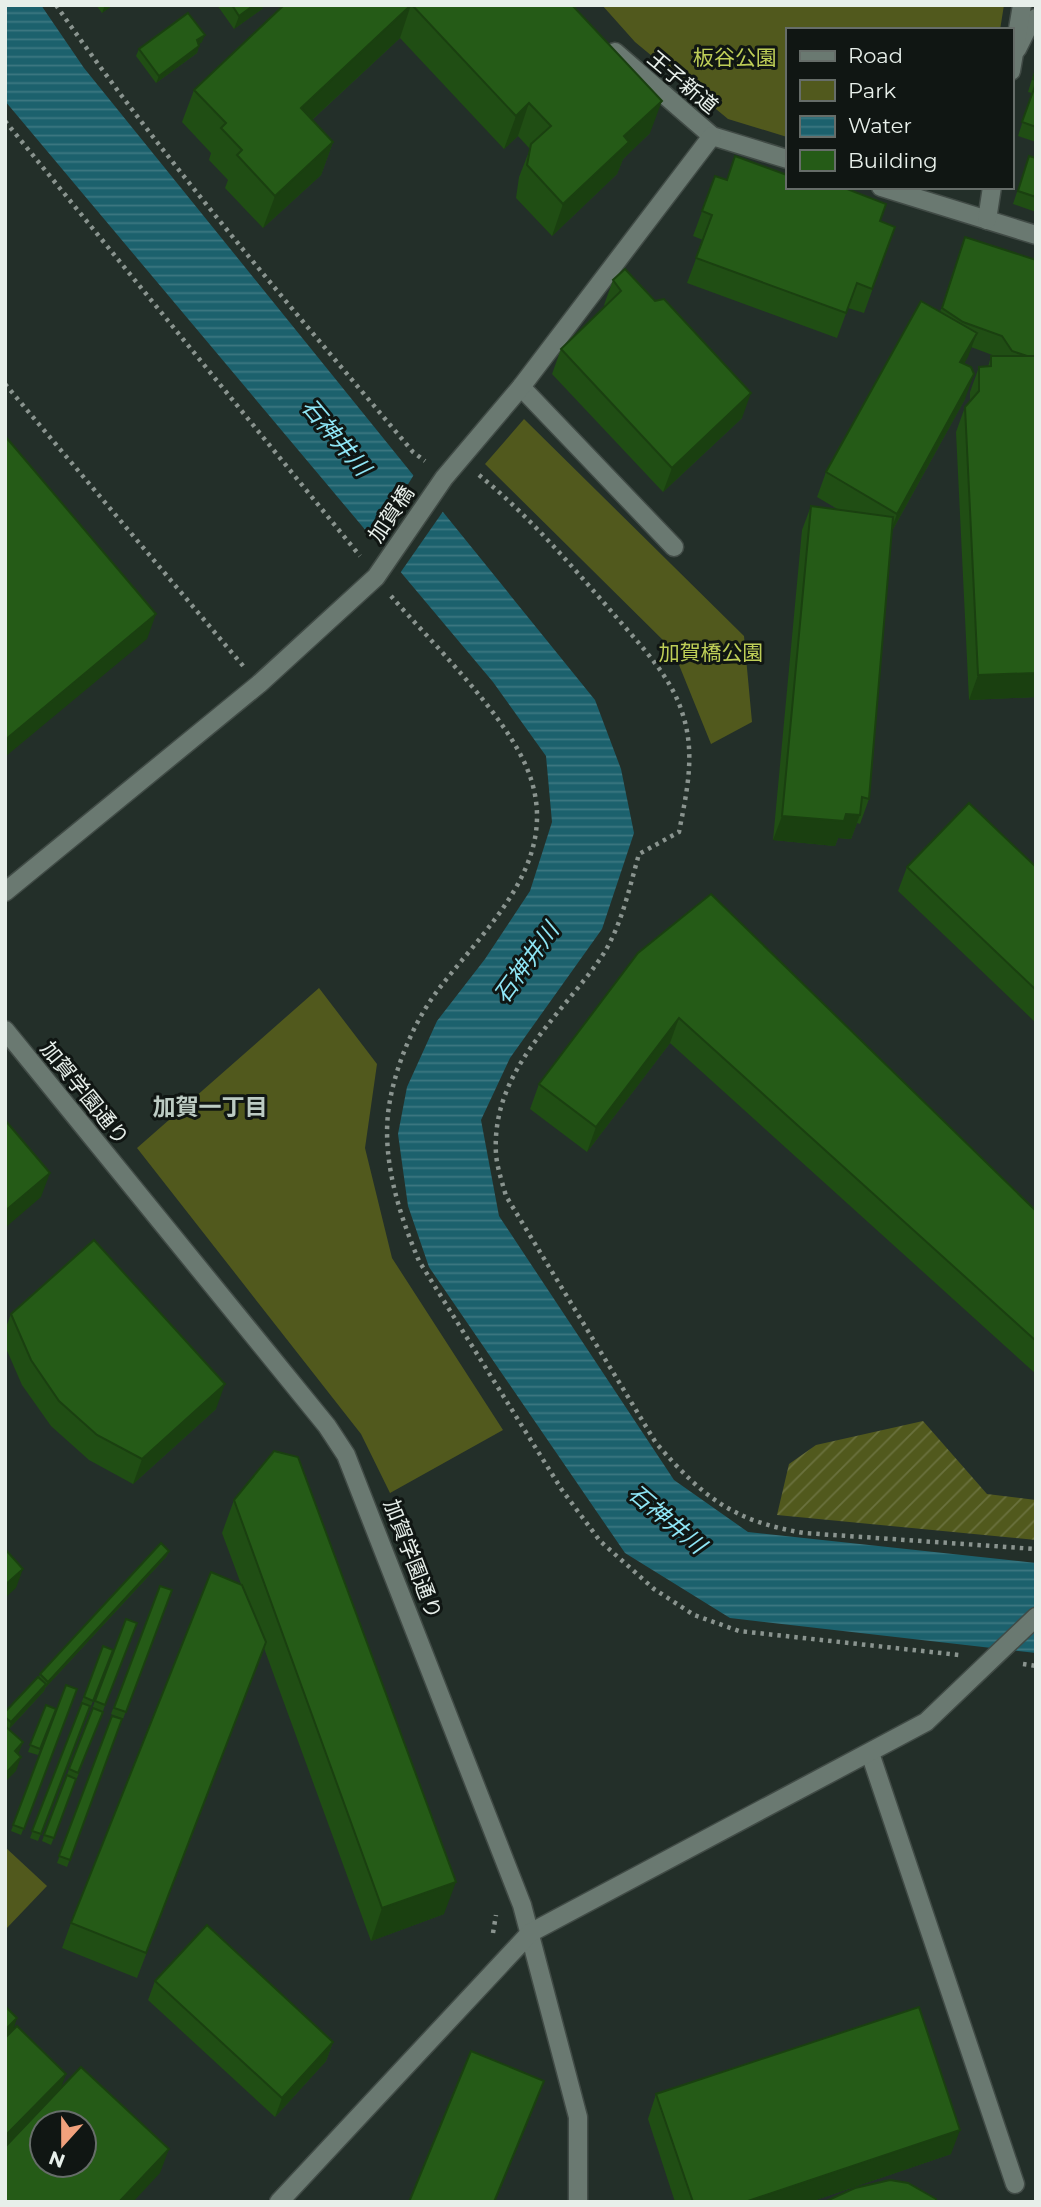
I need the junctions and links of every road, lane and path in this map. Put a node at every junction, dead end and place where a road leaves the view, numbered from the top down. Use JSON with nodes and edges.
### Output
{"nodes":[{"id":1,"x":56,"y":5,"type":"edge"},
{"id":2,"x":1022,"y":5,"type":"edge"},
{"id":3,"x":1036,"y":18,"type":"edge"},
{"id":4,"x":598,"y":34,"type":"edge"},
{"id":5,"x":1013,"y":63,"type":"edge"},
{"id":6,"x":5,"y":121,"type":"edge"},
{"id":7,"x":712,"y":135,"type":"junction"},
{"id":8,"x":786,"y":159,"type":"edge"},
{"id":9,"x":887,"y":189,"type":"edge"},
{"id":10,"x":992,"y":189,"type":"edge"},
{"id":11,"x":987,"y":220,"type":"junction"},
{"id":12,"x":1036,"y":234,"type":"edge"},
{"id":13,"x":5,"y":384,"type":"edge"},
{"id":14,"x":521,"y":387,"type":"junction"},
{"id":15,"x":460,"y":458,"type":"junction"},
{"id":16,"x":444,"y":478,"type":"junction"},
{"id":17,"x":674,"y":547,"type":"dead end"},
{"id":18,"x":376,"y":577,"type":"junction"},
{"id":19,"x":259,"y":684,"type":"junction"},
{"id":20,"x":5,"y":892,"type":"edge"},
{"id":21,"x":5,"y":1030,"type":"edge"},
{"id":22,"x":1036,"y":1549,"type":"edge"},
{"id":23,"x":1036,"y":1617,"type":"edge"},
{"id":24,"x":995,"y":1658,"type":"junction"},
{"id":25,"x":870,"y":1753,"type":"junction"},
{"id":26,"x":492,"y":1905,"type":"dead end"},
{"id":27,"x":530,"y":1933,"type":"junction"},
{"id":28,"x":490,"y":1943,"type":"dead end"},
{"id":29,"x":1015,"y":2184,"type":"dead end"},
{"id":30,"x":279,"y":2202,"type":"edge"},
{"id":31,"x":578,"y":2202,"type":"edge"}],
"edges":[{"from":1,"to":16,"type":"path"},
{"from":2,"to":5,"type":"street"},
{"from":3,"to":5,"type":"street"},
{"from":4,"to":7,"type":"street","name":"王子新道"},
{"from":6,"to":18,"type":"path"},
{"from":7,"to":8,"type":"street","name":"王子新道"},
{"from":7,"to":14,"type":"street","name":"加賀橋"},
{"from":9,"to":11,"type":"street"},
{"from":10,"to":11,"type":"street"},
{"from":11,"to":12,"type":"street"},
{"from":13,"to":19,"type":"path"},
{"from":14,"to":15,"type":"street","name":"加賀橋"},
{"from":14,"to":17,"type":"street"},
{"from":15,"to":16,"type":"street","name":"加賀橋"},
{"from":15,"to":22,"type":"path"},
{"from":16,"to":18,"type":"street","name":"加賀橋"},
{"from":18,"to":19,"type":"street","name":"加賀橋"},
{"from":18,"to":24,"type":"path"},
{"from":19,"to":20,"type":"street","name":"加賀橋"},
{"from":21,"to":27,"type":"street","name":"加賀学園通り"},
{"from":23,"to":24,"type":"street"},
{"from":24,"to":25,"type":"street"},
{"from":25,"to":27,"type":"street"},
{"from":25,"to":29,"type":"street"},
{"from":26,"to":28,"type":"path"},
{"from":27,"to":30,"type":"street"},
{"from":27,"to":31,"type":"street","name":"加賀学園通り"}]}
